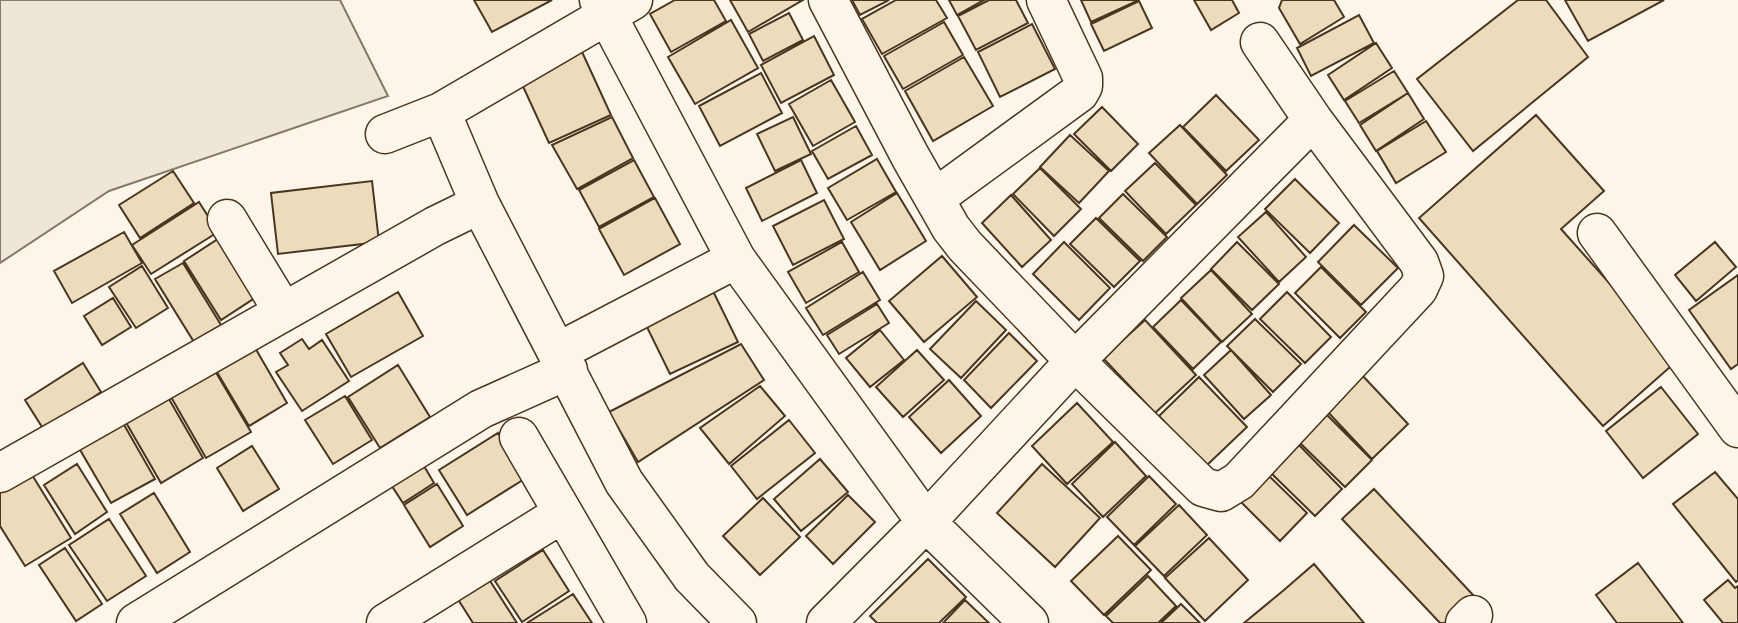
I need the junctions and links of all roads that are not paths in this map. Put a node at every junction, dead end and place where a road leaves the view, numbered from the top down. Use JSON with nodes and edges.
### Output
{"nodes":[{"id":1,"x":828,"y":0,"type":"edge"},
{"id":2,"x":1046,"y":0,"type":"edge"},
{"id":3,"x":612,"y":5,"type":"edge"},
{"id":4,"x":1260,"y":42,"type":"dead end"},
{"id":5,"x":431,"y":115,"type":"junction"},
{"id":6,"x":1312,"y":120,"type":"junction"},
{"id":7,"x":385,"y":134,"type":"dead end"},
{"id":8,"x":934,"y":198,"type":"junction"},
{"id":9,"x":460,"y":214,"type":"junction"},
{"id":10,"x":228,"y":219,"type":"dead end"},
{"id":11,"x":1597,"y":233,"type":"dead end"},
{"id":12,"x":736,"y":259,"type":"junction"},
{"id":13,"x":283,"y":311,"type":"junction"},
{"id":14,"x":1075,"y":361,"type":"junction"},
{"id":15,"x":552,"y":372,"type":"junction"},
{"id":16,"x":1738,"y":428,"type":"edge"},
{"id":17,"x":519,"y":437,"type":"dead end"},
{"id":18,"x":0,"y":473,"type":"edge"},
{"id":19,"x":563,"y":513,"type":"junction"},
{"id":20,"x":926,"y":522,"type":"junction"},
{"id":21,"x":136,"y":623,"type":"edge"},
{"id":22,"x":386,"y":623,"type":"edge"},
{"id":23,"x":627,"y":623,"type":"edge"},
{"id":24,"x":736,"y":623,"type":"edge"},
{"id":25,"x":826,"y":623,"type":"edge"},
{"id":26,"x":1029,"y":623,"type":"edge"}],
"edges":[{"from":1,"to":8,"type":"street"},
{"from":2,"to":8,"type":"street"},
{"from":3,"to":5,"type":"street"},
{"from":3,"to":12,"type":"street"},
{"from":4,"to":6,"type":"street"},
{"from":5,"to":7,"type":"street"},
{"from":5,"to":9,"type":"street"},
{"from":6,"to":14,"type":"street"},
{"from":6,"to":14,"type":"street"},
{"from":8,"to":14,"type":"street"},
{"from":9,"to":13,"type":"street"},
{"from":9,"to":15,"type":"street"},
{"from":10,"to":13,"type":"street"},
{"from":11,"to":16,"type":"street"},
{"from":12,"to":15,"type":"street"},
{"from":12,"to":20,"type":"street"},
{"from":13,"to":18,"type":"street"},
{"from":14,"to":20,"type":"street"},
{"from":15,"to":21,"type":"street"},
{"from":15,"to":24,"type":"street"},
{"from":17,"to":19,"type":"street"},
{"from":19,"to":22,"type":"street"},
{"from":19,"to":23,"type":"street"},
{"from":20,"to":25,"type":"street"},
{"from":20,"to":26,"type":"street"}]}
